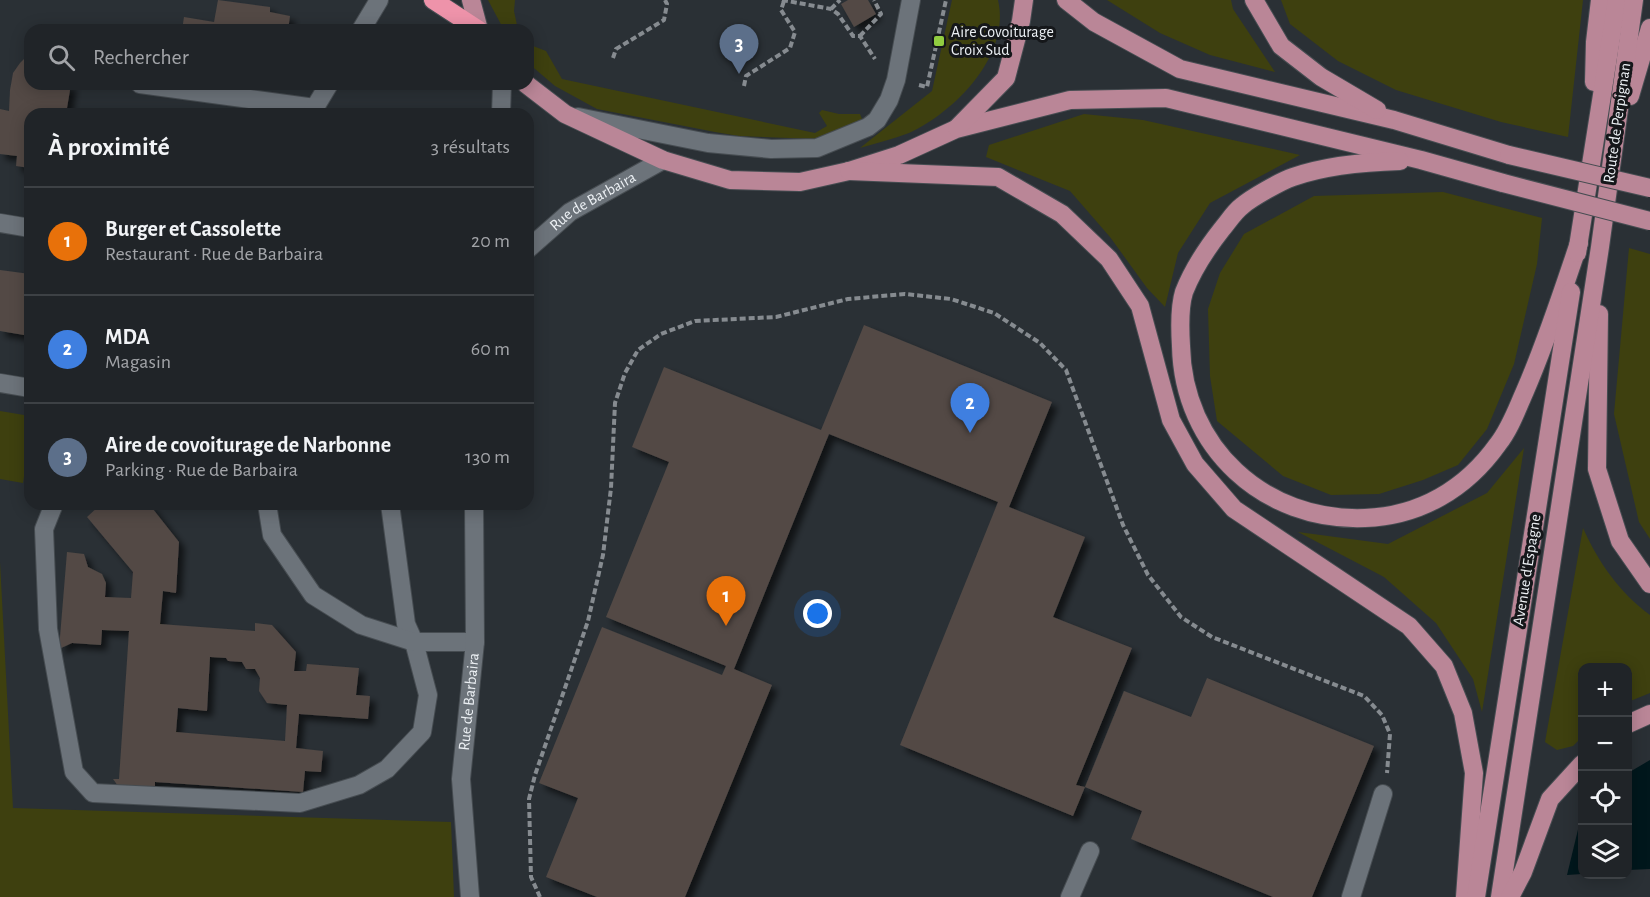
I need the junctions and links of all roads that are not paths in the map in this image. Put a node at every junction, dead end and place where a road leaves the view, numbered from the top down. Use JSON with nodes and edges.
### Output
{"nodes":[{"id":1,"x":379,"y":0,"type":"edge"},
{"id":2,"x":433,"y":0,"type":"edge"},
{"id":3,"x":471,"y":0,"type":"edge"},
{"id":4,"x":911,"y":0,"type":"edge"},
{"id":5,"x":1024,"y":0,"type":"edge"},
{"id":6,"x":1066,"y":0,"type":"edge"},
{"id":7,"x":1254,"y":0,"type":"edge"},
{"id":8,"x":1600,"y":0,"type":"edge"},
{"id":9,"x":1617,"y":0,"type":"edge"},
{"id":10,"x":1634,"y":0,"type":"edge"},
{"id":11,"x":365,"y":24,"type":"edge"},
{"id":12,"x":470,"y":24,"type":"edge"},
{"id":13,"x":477,"y":24,"type":"edge"},
{"id":14,"x":1650,"y":28,"type":"edge"},
{"id":15,"x":178,"y":90,"type":"edge"},
{"id":16,"x":325,"y":90,"type":"edge"},
{"id":17,"x":502,"y":90,"type":"edge"},
{"id":18,"x":534,"y":90,"type":"edge"},
{"id":19,"x":294,"y":108,"type":"edge"},
{"id":20,"x":315,"y":108,"type":"edge"},
{"id":21,"x":501,"y":108,"type":"edge"},
{"id":22,"x":565,"y":114,"type":"junction"},
{"id":23,"x":1394,"y":120,"type":"junction"},
{"id":24,"x":956,"y":129,"type":"junction"},
{"id":25,"x":1593,"y":151,"type":"junction"},
{"id":26,"x":1613,"y":152,"type":"junction"},
{"id":27,"x":663,"y":160,"type":"junction"},
{"id":28,"x":1422,"y":160,"type":"junction"},
{"id":29,"x":849,"y":171,"type":"junction"},
{"id":30,"x":1650,"y":188,"type":"edge"},
{"id":31,"x":1650,"y":221,"type":"edge"},
{"id":32,"x":0,"y":223,"type":"edge"},
{"id":33,"x":24,"y":227,"type":"edge"},
{"id":34,"x":1579,"y":243,"type":"junction"},
{"id":35,"x":534,"y":244,"type":"edge"},
{"id":36,"x":1600,"y":247,"type":"junction"},
{"id":37,"x":0,"y":383,"type":"edge"},
{"id":38,"x":24,"y":387,"type":"edge"},
{"id":39,"x":52,"y":510,"type":"edge"},
{"id":40,"x":268,"y":510,"type":"edge"},
{"id":41,"x":391,"y":510,"type":"edge"},
{"id":42,"x":474,"y":510,"type":"edge"},
{"id":43,"x":1650,"y":584,"type":"edge"},
{"id":44,"x":414,"y":642,"type":"junction"},
{"id":45,"x":475,"y":642,"type":"junction"},
{"id":46,"x":1650,"y":714,"type":"edge"},
{"id":47,"x":1632,"y":722,"type":"edge"},
{"id":48,"x":1578,"y":768,"type":"edge"},
{"id":49,"x":1383,"y":794,"type":"road end"},
{"id":50,"x":1090,"y":851,"type":"dead end"},
{"id":51,"x":470,"y":897,"type":"edge"},
{"id":52,"x":1070,"y":897,"type":"edge"},
{"id":53,"x":1351,"y":897,"type":"edge"},
{"id":54,"x":1465,"y":897,"type":"edge"},
{"id":55,"x":1476,"y":897,"type":"edge"},
{"id":56,"x":1500,"y":897,"type":"edge"},
{"id":57,"x":1510,"y":897,"type":"edge"}],
"edges":[{"from":1,"to":11,"type":"street"},
{"from":2,"to":12,"type":"highway"},
{"from":3,"to":13,"type":"main road"},
{"from":4,"to":22,"type":"street"},
{"from":5,"to":24,"type":"main road"},
{"from":6,"to":23,"type":"main road"},
{"from":7,"to":23,"type":"main road"},
{"from":8,"to":25,"type":"main road"},
{"from":9,"to":25,"type":"main road","name":"Route de Perpignan"},
{"from":10,"to":26,"type":"main road","name":"Route de Perpignan"},
{"from":14,"to":26,"type":"main road"},
{"from":15,"to":19,"type":"street"},
{"from":16,"to":20,"type":"street"},
{"from":17,"to":21,"type":"street"},
{"from":18,"to":22,"type":"main road"},
{"from":22,"to":27,"type":"main road"},
{"from":23,"to":30,"type":"main road","bridge":true},
{"from":24,"to":28,"type":"main road"},
{"from":24,"to":29,"type":"main road"},
{"from":25,"to":34,"type":"main road","name":"Route de Perpignan"},
{"from":26,"to":36,"type":"main road","name":"Route de Perpignan"},
{"from":27,"to":29,"type":"main road"},
{"from":27,"to":35,"type":"street","name":"Rue de Barbaira"},
{"from":28,"to":31,"type":"main road","bridge":true},
{"from":28,"to":34,"type":"main road"},
{"from":29,"to":54,"type":"main road"},
{"from":32,"to":33,"type":"street"},
{"from":34,"to":55,"type":"main road","name":"Avenue d'Espagne"},
{"from":36,"to":43,"type":"main road"},
{"from":36,"to":56,"type":"main road","name":"Avenue d'Espagne"},
{"from":37,"to":38,"type":"street"},
{"from":39,"to":44,"type":"street"},
{"from":40,"to":44,"type":"street"},
{"from":41,"to":44,"type":"street"},
{"from":42,"to":45,"type":"street","name":"Rue de Barbaira"},
{"from":44,"to":45,"type":"street"},
{"from":45,"to":51,"type":"street","name":"Rue de Barbaira"},
{"from":46,"to":47,"type":"main road"},
{"from":48,"to":57,"type":"main road"},
{"from":49,"to":53,"type":"street"},
{"from":50,"to":52,"type":"street"}]}
